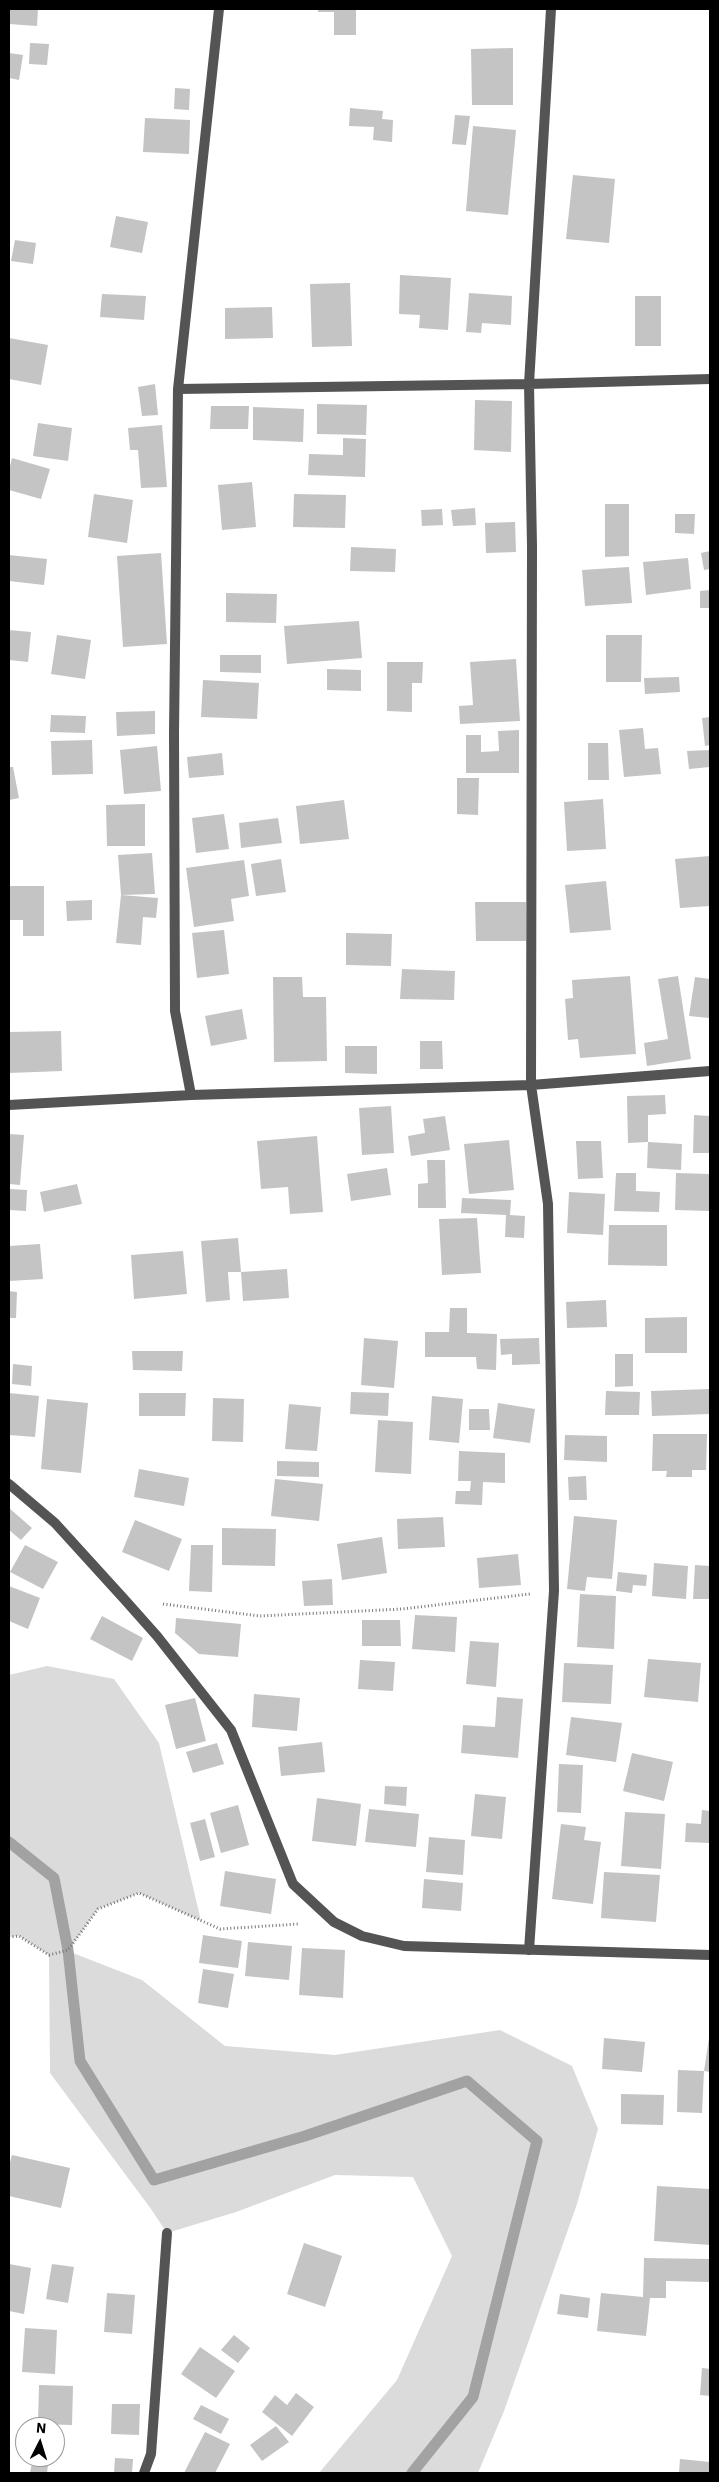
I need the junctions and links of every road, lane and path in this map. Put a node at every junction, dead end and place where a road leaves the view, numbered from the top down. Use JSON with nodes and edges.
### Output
{"nodes":[{"id":1,"x":219,"y":9,"type":"edge"},
{"id":2,"x":551,"y":9,"type":"edge"},
{"id":3,"x":710,"y":379,"type":"edge"},
{"id":4,"x":529,"y":384,"type":"junction"},
{"id":5,"x":178,"y":389,"type":"junction"},
{"id":6,"x":710,"y":1071,"type":"edge"},
{"id":7,"x":531,"y":1086,"type":"junction"},
{"id":8,"x":191,"y":1095,"type":"junction"},
{"id":9,"x":9,"y":1105,"type":"edge"},
{"id":10,"x":9,"y":1484,"type":"edge"},
{"id":11,"x":554,"y":1591,"type":"junction"},
{"id":12,"x":125,"y":1600,"type":"junction"},
{"id":13,"x":334,"y":1922,"type":"junction"},
{"id":14,"x":9,"y":1937,"type":"edge"},
{"id":15,"x":529,"y":1950,"type":"junction"},
{"id":16,"x":710,"y":1955,"type":"edge"},
{"id":17,"x":167,"y":2233,"type":"dead end"},
{"id":18,"x":144,"y":2473,"type":"edge"}],
"edges":[{"from":1,"to":5,"type":"street"},
{"from":2,"to":4,"type":"street"},
{"from":3,"to":4,"type":"street"},
{"from":4,"to":5,"type":"street"},
{"from":4,"to":7,"type":"street"},
{"from":5,"to":8,"type":"street"},
{"from":6,"to":7,"type":"street"},
{"from":7,"to":8,"type":"street"},
{"from":7,"to":11,"type":"street"},
{"from":8,"to":9,"type":"street"},
{"from":10,"to":12,"type":"street"},
{"from":11,"to":12,"type":"path"},
{"from":11,"to":15,"type":"street"},
{"from":12,"to":13,"type":"street"},
{"from":13,"to":14,"type":"path"},
{"from":13,"to":15,"type":"street"},
{"from":15,"to":16,"type":"street"},
{"from":17,"to":18,"type":"street"}]}
